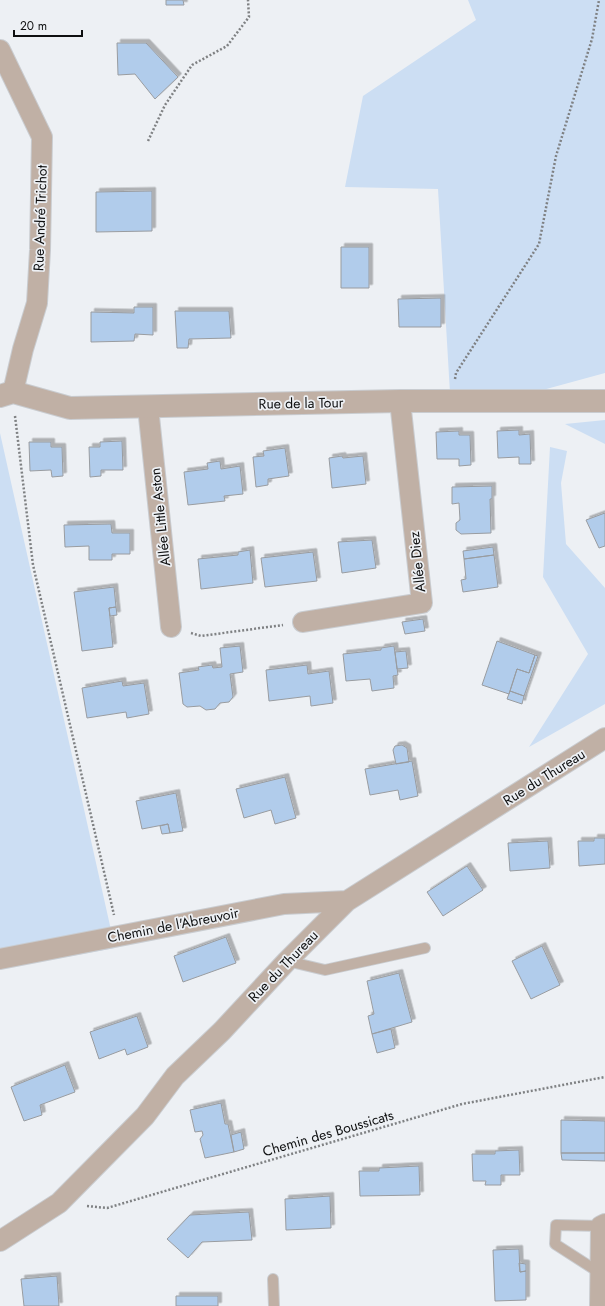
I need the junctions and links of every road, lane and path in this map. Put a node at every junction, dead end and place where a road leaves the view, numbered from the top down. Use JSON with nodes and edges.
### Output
{"nodes":[{"id":1,"x":248,"y":0,"type":"edge"},
{"id":2,"x":599,"y":0,"type":"edge"},
{"id":3,"x":0,"y":50,"type":"edge"},
{"id":4,"x":148,"y":141,"type":"dead end"},
{"id":5,"x":6,"y":394,"type":"edge"},
{"id":6,"x":400,"y":401,"type":"junction"},
{"id":7,"x":451,"y":401,"type":"junction"},
{"id":8,"x":605,"y":401,"type":"edge"},
{"id":9,"x":148,"y":407,"type":"junction"},
{"id":10,"x":303,"y":622,"type":"joint"},
{"id":11,"x":171,"y":627,"type":"joint"},
{"id":12,"x":605,"y":738,"type":"edge"},
{"id":13,"x":346,"y":901,"type":"junction"},
{"id":14,"x":119,"y":936,"type":"junction"},
{"id":15,"x":425,"y":948,"type":"dead end"},
{"id":16,"x":0,"y":959,"type":"edge"},
{"id":17,"x":287,"y":961,"type":"junction"},
{"id":18,"x":605,"y":1077,"type":"edge"},
{"id":19,"x":59,"y":1203,"type":"junction"},
{"id":20,"x":603,"y":1225,"type":"edge"},
{"id":21,"x":0,"y":1241,"type":"edge"},
{"id":22,"x":600,"y":1273,"type":"junction"},
{"id":23,"x":273,"y":1279,"type":"dead end"},
{"id":24,"x":274,"y":1306,"type":"edge"},
{"id":25,"x":600,"y":1306,"type":"edge"}],
"edges":[{"from":1,"to":4,"type":"path"},
{"from":2,"to":7,"type":"path"},
{"from":3,"to":5,"type":"street","name":"Rue André Trichot"},
{"from":5,"to":9,"type":"street","name":"Rue de la Tour"},
{"from":5,"to":14,"type":"path"},
{"from":6,"to":7,"type":"street","name":"Rue de la Tour"},
{"from":6,"to":9,"type":"street","name":"Rue de la Tour"},
{"from":6,"to":10,"type":"street","name":"Allée Diez"},
{"from":7,"to":8,"type":"street","name":"Rue de la Tour"},
{"from":9,"to":11,"type":"street","name":"Allée Little Aston"},
{"from":10,"to":11,"type":"path"},
{"from":12,"to":13,"type":"street","name":"Rue du Thureau"},
{"from":13,"to":14,"type":"street","name":"Chemin de l'Abreuvoir"},
{"from":13,"to":17,"type":"street","name":"Rue du Thureau"},
{"from":14,"to":16,"type":"street","name":"Chemin de l'Abreuvoir"},
{"from":15,"to":17,"type":"lane"},
{"from":17,"to":19,"type":"street","name":"Rue du Thureau"},
{"from":18,"to":19,"type":"path","name":"Chemin des Boussicats"},
{"from":19,"to":21,"type":"street","name":"Rue du Thureau"},
{"from":20,"to":22,"type":"street"},
{"from":20,"to":22,"type":"lane"},
{"from":22,"to":25,"type":"street"},
{"from":23,"to":24,"type":"lane"}]}
